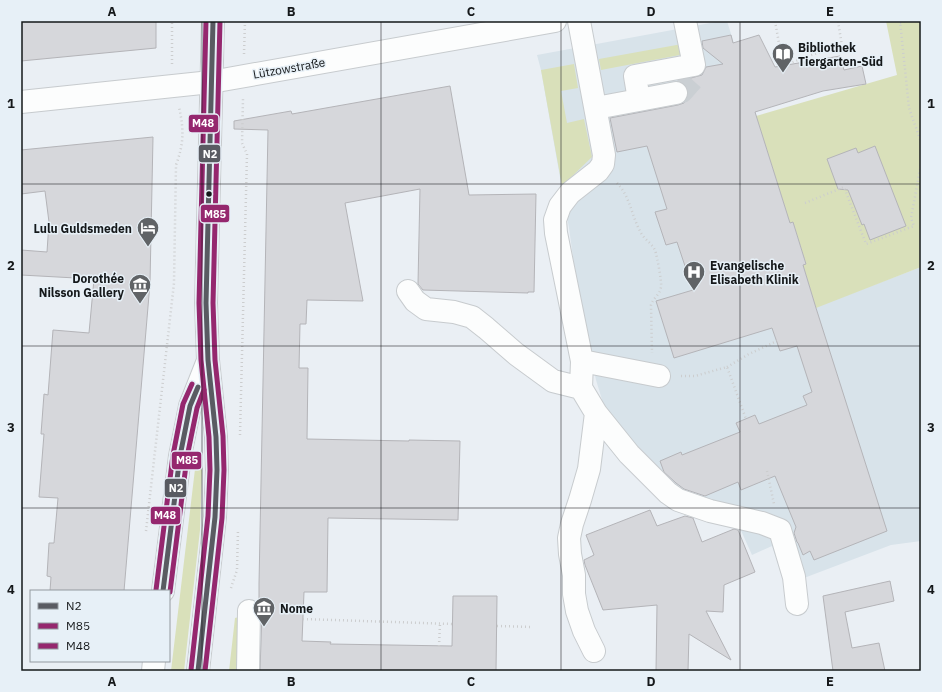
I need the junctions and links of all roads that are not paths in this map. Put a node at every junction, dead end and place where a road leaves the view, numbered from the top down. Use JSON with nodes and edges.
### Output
{"nodes":[{"id":1,"x":213,"y":21,"type":"edge"},
{"id":2,"x":555,"y":21,"type":"edge"},
{"id":3,"x":579,"y":21,"type":"edge"},
{"id":4,"x":685,"y":21,"type":"edge"},
{"id":5,"x":211,"y":82,"type":"junction"},
{"id":6,"x":676,"y":92,"type":"tunnel mouth"},
{"id":7,"x":639,"y":100,"type":"junction"},
{"id":8,"x":21,"y":102,"type":"edge"},
{"id":9,"x":596,"y":108,"type":"junction"},
{"id":10,"x":408,"y":291,"type":"dead end"},
{"id":11,"x":208,"y":360,"type":"junction"},
{"id":12,"x":582,"y":361,"type":"junction"},
{"id":13,"x":659,"y":376,"type":"road end"},
{"id":14,"x":581,"y":388,"type":"junction"},
{"id":15,"x":596,"y":414,"type":"junction"},
{"id":16,"x":163,"y":590,"type":"edge"},
{"id":17,"x":797,"y":604,"type":"dead end"},
{"id":18,"x":249,"y":611,"type":"dead end"},
{"id":19,"x":594,"y":651,"type":"dead end"},
{"id":20,"x":198,"y":671,"type":"edge"},
{"id":21,"x":248,"y":671,"type":"edge"}],
"edges":[{"from":1,"to":5,"type":"main road"},
{"from":2,"to":5,"type":"main road","name":"Lützowstraße"},
{"from":3,"to":9,"type":"main road"},
{"from":4,"to":7,"type":"main road"},
{"from":5,"to":8,"type":"main road","name":"Lützowstraße"},
{"from":5,"to":11,"type":"main road"},
{"from":6,"to":7,"type":"main road"},
{"from":7,"to":9,"type":"main road"},
{"from":9,"to":12,"type":"main road"},
{"from":10,"to":14,"type":"main road"},
{"from":11,"to":16,"type":"main road"},
{"from":11,"to":20,"type":"main road"},
{"from":12,"to":13,"type":"main road"},
{"from":12,"to":14,"type":"main road"},
{"from":14,"to":15,"type":"main road"},
{"from":15,"to":17,"type":"main road"},
{"from":15,"to":19,"type":"main road"},
{"from":18,"to":21,"type":"main road"}]}
